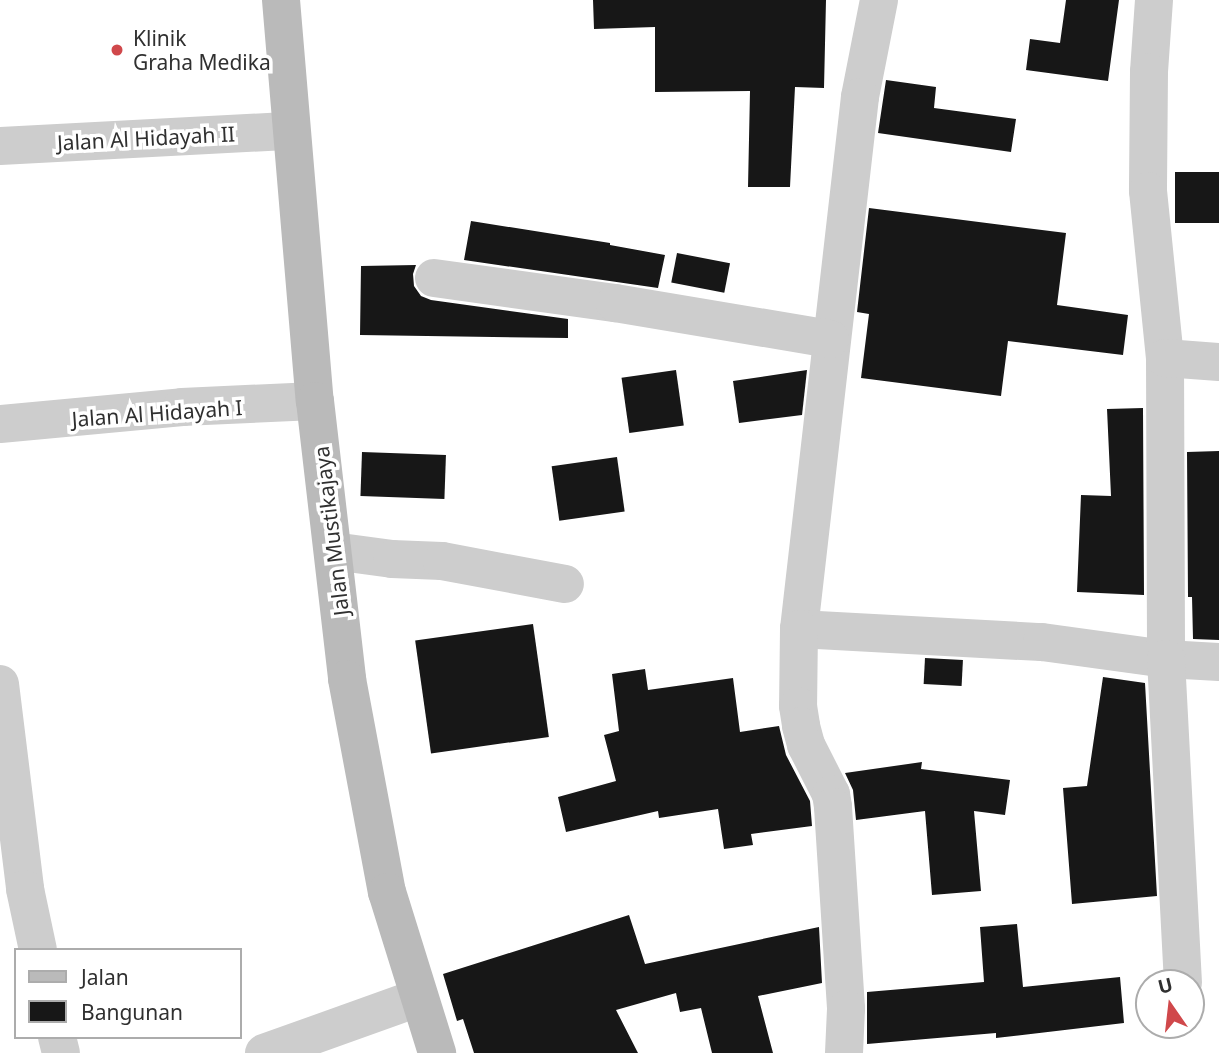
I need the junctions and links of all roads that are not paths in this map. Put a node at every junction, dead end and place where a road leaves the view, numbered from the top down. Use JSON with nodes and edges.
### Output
{"nodes":[{"id":1,"x":281,"y":0,"type":"edge"},
{"id":2,"x":879,"y":0,"type":"edge"},
{"id":3,"x":1154,"y":0,"type":"edge"},
{"id":4,"x":291,"y":131,"type":"junction"},
{"id":5,"x":0,"y":146,"type":"edge"},
{"id":6,"x":434,"y":278,"type":"dead end"},
{"id":7,"x":830,"y":339,"type":"junction"},
{"id":8,"x":1165,"y":358,"type":"junction"},
{"id":9,"x":1219,"y":362,"type":"edge"},
{"id":10,"x":315,"y":401,"type":"junction"},
{"id":11,"x":0,"y":424,"type":"edge"},
{"id":12,"x":333,"y":551,"type":"junction"},
{"id":13,"x":565,"y":584,"type":"dead end"},
{"id":14,"x":799,"y":629,"type":"junction"},
{"id":15,"x":1166,"y":659,"type":"junction"},
{"id":16,"x":1219,"y":662,"type":"edge"},
{"id":17,"x":0,"y":684,"type":"edge"},
{"id":18,"x":38,"y":948,"type":"edge"},
{"id":19,"x":1182,"y":969,"type":"edge"},
{"id":20,"x":418,"y":998,"type":"junction"},
{"id":21,"x":340,"y":1040,"type":"edge"},
{"id":22,"x":264,"y":1053,"type":"edge"},
{"id":23,"x":437,"y":1053,"type":"edge"},
{"id":24,"x":844,"y":1053,"type":"edge"}],
"edges":[{"from":1,"to":4,"type":"main road","name":"Jalan Mustikajaya"},
{"from":2,"to":7,"type":"street"},
{"from":3,"to":8,"type":"street"},
{"from":4,"to":5,"type":"street","name":"Jalan Al Hidayah II"},
{"from":4,"to":10,"type":"main road","name":"Jalan Mustikajaya"},
{"from":6,"to":7,"type":"street"},
{"from":7,"to":14,"type":"street"},
{"from":8,"to":9,"type":"street"},
{"from":8,"to":15,"type":"street"},
{"from":10,"to":11,"type":"street","name":"Jalan Al Hidayah I"},
{"from":10,"to":12,"type":"main road","name":"Jalan Mustikajaya"},
{"from":12,"to":13,"type":"street"},
{"from":12,"to":20,"type":"main road","name":"Jalan Mustikajaya"},
{"from":14,"to":15,"type":"street"},
{"from":14,"to":24,"type":"street"},
{"from":15,"to":16,"type":"street"},
{"from":15,"to":19,"type":"street"},
{"from":17,"to":18,"type":"street"},
{"from":20,"to":21,"type":"street"},
{"from":20,"to":23,"type":"main road","name":"Jalan Mustikajaya"},
{"from":21,"to":22,"type":"street"}]}
